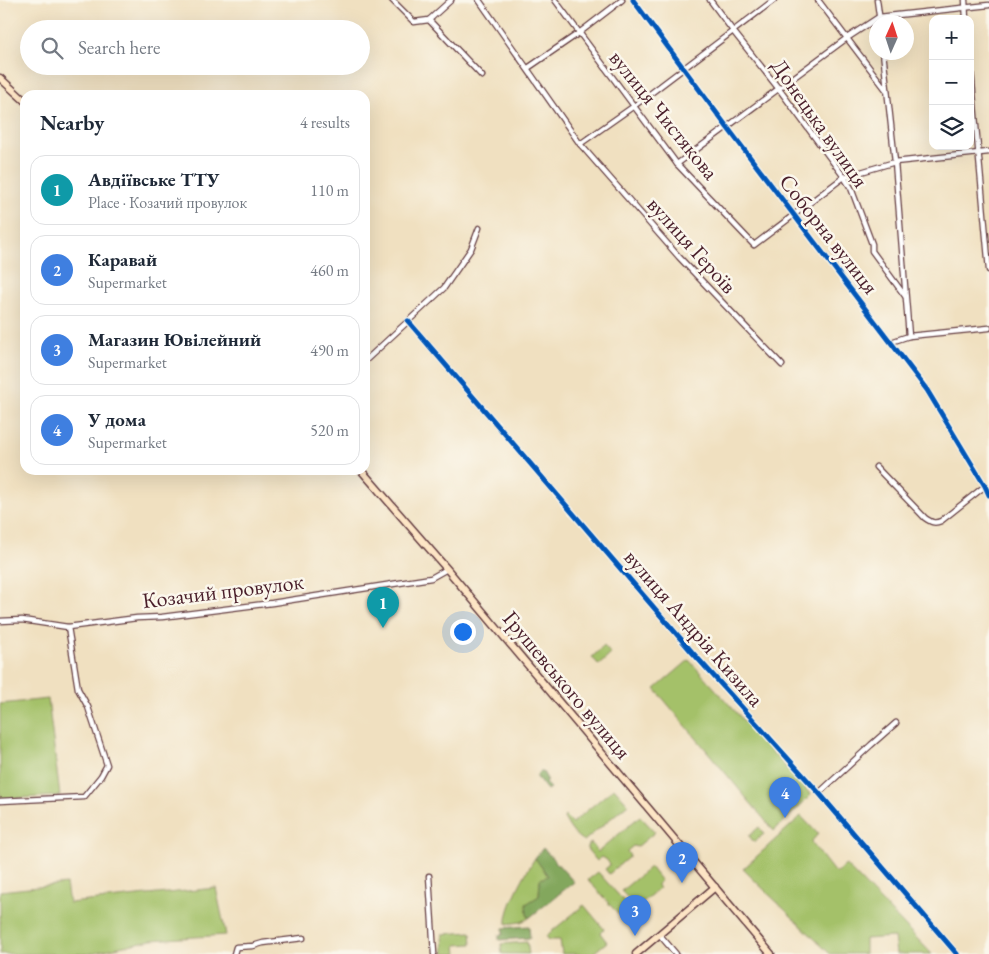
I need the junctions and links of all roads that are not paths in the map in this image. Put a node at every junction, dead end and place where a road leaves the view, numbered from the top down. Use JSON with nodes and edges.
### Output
{"nodes":[{"id":1,"x":392,"y":0,"type":"edge"},
{"id":2,"x":451,"y":0,"type":"edge"},
{"id":3,"x":479,"y":0,"type":"edge"},
{"id":4,"x":555,"y":0,"type":"edge"},
{"id":5,"x":622,"y":0,"type":"edge"},
{"id":6,"x":633,"y":0,"type":"edge"},
{"id":7,"x":710,"y":0,"type":"edge"},
{"id":8,"x":774,"y":0,"type":"edge"},
{"id":9,"x":818,"y":0,"type":"edge"},
{"id":10,"x":877,"y":0,"type":"edge"},
{"id":11,"x":965,"y":0,"type":"edge"},
{"id":12,"x":989,"y":5,"type":"edge"},
{"id":13,"x":965,"y":8,"type":"junction"},
{"id":14,"x":878,"y":15,"type":"edge"},
{"id":15,"x":914,"y":15,"type":"edge"},
{"id":16,"x":966,"y":15,"type":"edge"},
{"id":17,"x":429,"y":20,"type":"junction"},
{"id":18,"x":869,"y":26,"type":"edge"},
{"id":19,"x":733,"y":31,"type":"junction"},
{"id":20,"x":579,"y":33,"type":"junction"},
{"id":21,"x":847,"y":38,"type":"junction"},
{"id":22,"x":884,"y":60,"type":"edge"},
{"id":23,"x":970,"y":60,"type":"edge"},
{"id":24,"x":528,"y":68,"type":"junction"},
{"id":25,"x":682,"y":68,"type":"junction"},
{"id":26,"x":482,"y":76,"type":"dead end"},
{"id":27,"x":0,"y":78,"type":"edge"},
{"id":28,"x":779,"y":89,"type":"junction"},
{"id":29,"x":887,"y":92,"type":"junction"},
{"id":30,"x":20,"y":96,"type":"edge"},
{"id":31,"x":634,"y":106,"type":"junction"},
{"id":32,"x":727,"y":127,"type":"junction"},
{"id":33,"x":580,"y":144,"type":"junction"},
{"id":34,"x":989,"y":152,"type":"edge"},
{"id":35,"x":979,"y":154,"type":"junction"},
{"id":36,"x":895,"y":162,"type":"junction"},
{"id":37,"x":678,"y":164,"type":"junction"},
{"id":38,"x":844,"y":177,"type":"junction"},
{"id":39,"x":794,"y":216,"type":"junction"},
{"id":40,"x":479,"y":228,"type":"dead end"},
{"id":41,"x":989,"y":270,"type":"edge"},
{"id":42,"x":905,"y":296,"type":"junction"},
{"id":43,"x":408,"y":321,"type":"junction"},
{"id":44,"x":989,"y":328,"type":"edge"},
{"id":45,"x":909,"y":336,"type":"junction"},
{"id":46,"x":891,"y":342,"type":"junction"},
{"id":47,"x":370,"y":356,"type":"edge"},
{"id":48,"x":782,"y":365,"type":"dead end"},
{"id":49,"x":876,"y":468,"type":"dead end"},
{"id":50,"x":365,"y":475,"type":"edge"},
{"id":51,"x":985,"y":486,"type":"junction"},
{"id":52,"x":989,"y":495,"type":"edge"},
{"id":53,"x":447,"y":569,"type":"junction"},
{"id":54,"x":0,"y":621,"type":"edge"},
{"id":55,"x":68,"y":627,"type":"junction"},
{"id":56,"x":896,"y":723,"type":"dead end"},
{"id":57,"x":819,"y":793,"type":"junction"},
{"id":58,"x":0,"y":801,"type":"edge"},
{"id":59,"x":429,"y":876,"type":"dead end"},
{"id":60,"x":715,"y":887,"type":"junction"},
{"id":61,"x":659,"y":934,"type":"junction"},
{"id":62,"x":303,"y":938,"type":"dead end"},
{"id":63,"x":234,"y":954,"type":"edge"},
{"id":64,"x":434,"y":954,"type":"edge"},
{"id":65,"x":636,"y":954,"type":"edge"},
{"id":66,"x":676,"y":954,"type":"edge"},
{"id":67,"x":771,"y":954,"type":"edge"},
{"id":68,"x":957,"y":954,"type":"edge"}],
"edges":[{"from":1,"to":17,"type":"street"},
{"from":2,"to":17,"type":"street"},
{"from":3,"to":24,"type":"street","name":"вулиця Героїв"},
{"from":4,"to":20,"type":"street","name":"вулиця Чистякова"},
{"from":5,"to":20,"type":"street"},
{"from":6,"to":25,"type":"street","name":"Соборна вулиця"},
{"from":7,"to":19,"type":"street","name":"Донецька вулиця"},
{"from":8,"to":19,"type":"street"},
{"from":9,"to":21,"type":"street"},
{"from":10,"to":14,"type":"street"},
{"from":11,"to":13,"type":"street"},
{"from":12,"to":13,"type":"street"},
{"from":13,"to":15,"type":"street"},
{"from":13,"to":16,"type":"street"},
{"from":17,"to":26,"type":"street"},
{"from":18,"to":21,"type":"street"},
{"from":19,"to":25,"type":"street"},
{"from":19,"to":28,"type":"street","name":"Донецька вулиця"},
{"from":20,"to":24,"type":"street"},
{"from":20,"to":31,"type":"street","name":"вулиця Чистякова"},
{"from":21,"to":28,"type":"street"},
{"from":21,"to":29,"type":"street"},
{"from":22,"to":29,"type":"street"},
{"from":23,"to":35,"type":"street"},
{"from":24,"to":33,"type":"street","name":"вулиця Героїв"},
{"from":25,"to":31,"type":"street"},
{"from":25,"to":32,"type":"street","name":"Соборна вулиця"},
{"from":27,"to":30,"type":"street"},
{"from":28,"to":32,"type":"street"},
{"from":28,"to":38,"type":"street","name":"Донецька вулиця"},
{"from":29,"to":36,"type":"street"},
{"from":31,"to":33,"type":"street"},
{"from":31,"to":37,"type":"street","name":"вулиця Чистякова"},
{"from":32,"to":37,"type":"street"},
{"from":32,"to":39,"type":"street","name":"Соборна вулиця"},
{"from":33,"to":48,"type":"street","name":"вулиця Героїв"},
{"from":34,"to":35,"type":"street"},
{"from":35,"to":36,"type":"street"},
{"from":35,"to":41,"type":"street"},
{"from":36,"to":38,"type":"street"},
{"from":36,"to":42,"type":"street"},
{"from":37,"to":39,"type":"street","name":"вулиця Чистякова"},
{"from":38,"to":39,"type":"street"},
{"from":38,"to":42,"type":"street","name":"Донецька вулиця"},
{"from":39,"to":46,"type":"street","name":"Соборна вулиця"},
{"from":40,"to":43,"type":"street"},
{"from":42,"to":45,"type":"street"},
{"from":43,"to":47,"type":"street"},
{"from":43,"to":57,"type":"street","name":"вулиця Андрія Кизила"},
{"from":44,"to":45,"type":"street"},
{"from":45,"to":46,"type":"street"},
{"from":46,"to":51,"type":"street","name":"Соборна вулиця"},
{"from":49,"to":51,"type":"street"},
{"from":50,"to":53,"type":"street","name":"Грушевського вулиця"},
{"from":51,"to":52,"type":"street","name":"Соборна вулиця"},
{"from":53,"to":55,"type":"street","name":"Козачий провулок"},
{"from":53,"to":60,"type":"street","name":"Грушевського вулиця"},
{"from":54,"to":55,"type":"street","name":"Козачий провулок"},
{"from":55,"to":58,"type":"street"},
{"from":56,"to":57,"type":"street"},
{"from":57,"to":68,"type":"street","name":"вулиця Андрія Кизила"},
{"from":59,"to":64,"type":"street"},
{"from":60,"to":61,"type":"street"},
{"from":60,"to":67,"type":"street","name":"Грушевського вулиця"},
{"from":61,"to":65,"type":"street"},
{"from":61,"to":66,"type":"street"},
{"from":62,"to":63,"type":"street"}]}
